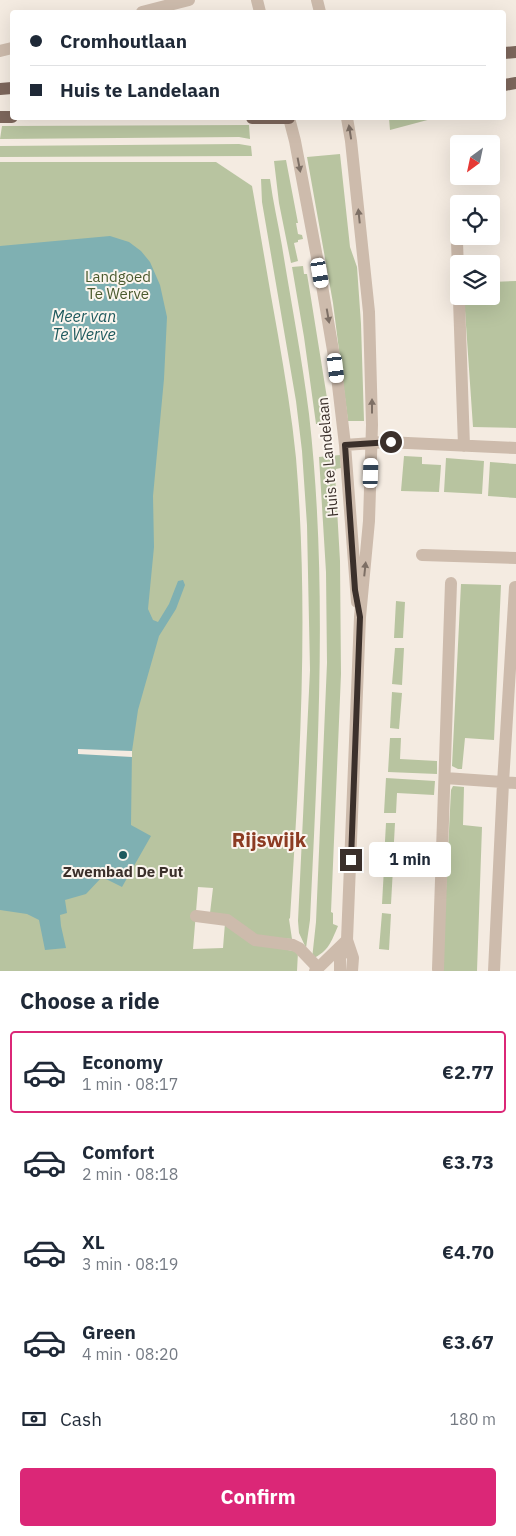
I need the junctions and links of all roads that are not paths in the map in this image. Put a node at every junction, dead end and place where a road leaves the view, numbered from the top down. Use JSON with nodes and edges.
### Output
{"nodes":[{"id":1,"x":189,"y":0,"type":"edge"},
{"id":2,"x":150,"y":10,"type":"edge"},
{"id":3,"x":290,"y":120,"type":"edge"},
{"id":4,"x":347,"y":120,"type":"edge"},
{"id":5,"x":457,"y":245,"type":"edge"},
{"id":6,"x":372,"y":442,"type":"junction"},
{"id":7,"x":345,"y":445,"type":"junction"},
{"id":8,"x":464,"y":446,"type":"junction"},
{"id":9,"x":516,"y":448,"type":"edge"},
{"id":10,"x":422,"y":555,"type":"dead end"},
{"id":11,"x":516,"y":558,"type":"edge"},
{"id":12,"x":451,"y":583,"type":"dead end"},
{"id":13,"x":515,"y":587,"type":"edge"},
{"id":14,"x":360,"y":617,"type":"junction"},
{"id":15,"x":446,"y":778,"type":"junction"},
{"id":16,"x":503,"y":783,"type":"junction"},
{"id":17,"x":516,"y":783,"type":"edge"},
{"id":18,"x":196,"y":916,"type":"dead end"},
{"id":19,"x":348,"y":940,"type":"junction"},
{"id":20,"x":316,"y":969,"type":"edge"},
{"id":21,"x":438,"y":969,"type":"dead end"},
{"id":22,"x":340,"y":971,"type":"edge"},
{"id":23,"x":352,"y":971,"type":"edge"},
{"id":24,"x":494,"y":971,"type":"edge"}],
"edges":[{"from":1,"to":2,"type":"street"},
{"from":3,"to":7,"type":"street","name":"Huis te Landelaan","one_way":true},
{"from":6,"to":4,"type":"street","name":"Huis te Landelaan","one_way":true},
{"from":5,"to":8,"type":"street"},
{"from":6,"to":7,"type":"street"},
{"from":6,"to":8,"type":"street"},
{"from":14,"to":6,"type":"street","name":"Huis te Landelaan","one_way":true},
{"from":7,"to":14,"type":"street","name":"Huis te Landelaan"},
{"from":8,"to":9,"type":"street"},
{"from":10,"to":11,"type":"street"},
{"from":12,"to":15,"type":"street"},
{"from":13,"to":16,"type":"street"},
{"from":14,"to":19,"type":"street","name":"Huis te Landelaan"},
{"from":15,"to":16,"type":"street"},
{"from":15,"to":21,"type":"street"},
{"from":16,"to":17,"type":"street"},
{"from":16,"to":24,"type":"street"},
{"from":18,"to":20,"type":"street"},
{"from":19,"to":20,"type":"street"},
{"from":19,"to":22,"type":"street","name":"Huis te Landelaan"},
{"from":19,"to":23,"type":"street","name":"Huis te Landelaan"}]}
